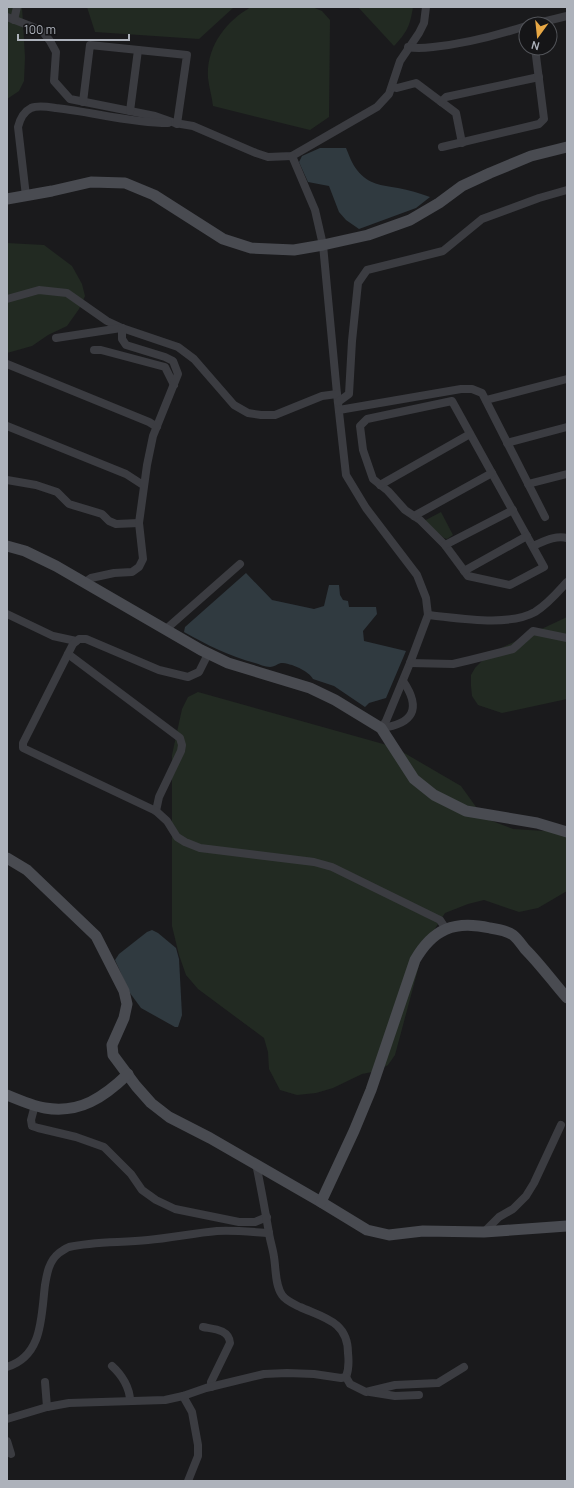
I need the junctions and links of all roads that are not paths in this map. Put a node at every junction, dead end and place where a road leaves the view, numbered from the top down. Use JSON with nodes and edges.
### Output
{"nodes":[{"id":1,"x":17,"y":7,"type":"edge"},
{"id":2,"x":426,"y":7,"type":"edge"},
{"id":3,"x":11,"y":18,"type":"edge"},
{"id":4,"x":518,"y":29,"type":"edge"},
{"id":5,"x":408,"y":47,"type":"junction"},
{"id":6,"x":138,"y":50,"type":"junction"},
{"id":7,"x":536,"y":56,"type":"edge"},
{"id":8,"x":539,"y":77,"type":"junction"},
{"id":9,"x":392,"y":87,"type":"junction"},
{"id":10,"x":83,"y":102,"type":"junction"},
{"id":11,"x":441,"y":102,"type":"junction"},
{"id":12,"x":130,"y":111,"type":"junction"},
{"id":13,"x":176,"y":123,"type":"junction"},
{"id":14,"x":462,"y":143,"type":"junction"},
{"id":15,"x":442,"y":147,"type":"dead end"},
{"id":16,"x":567,"y":147,"type":"edge"},
{"id":17,"x":292,"y":156,"type":"junction"},
{"id":18,"x":567,"y":190,"type":"edge"},
{"id":19,"x":26,"y":196,"type":"junction"},
{"id":20,"x":7,"y":199,"type":"edge"},
{"id":21,"x":323,"y":246,"type":"junction"},
{"id":22,"x":7,"y":299,"type":"edge"},
{"id":23,"x":122,"y":328,"type":"junction"},
{"id":24,"x":56,"y":338,"type":"dead end"},
{"id":25,"x":94,"y":350,"type":"dead end"},
{"id":26,"x":7,"y":364,"type":"edge"},
{"id":27,"x":567,"y":379,"type":"edge"},
{"id":28,"x":174,"y":385,"type":"junction"},
{"id":29,"x":413,"y":397,"type":"junction"},
{"id":30,"x":337,"y":398,"type":"junction"},
{"id":31,"x":486,"y":400,"type":"junction"},
{"id":32,"x":415,"y":409,"type":"junction"},
{"id":33,"x":339,"y":410,"type":"junction"},
{"id":34,"x":7,"y":426,"type":"edge"},
{"id":35,"x":157,"y":427,"type":"junction"},
{"id":36,"x":567,"y":427,"type":"edge"},
{"id":37,"x":470,"y":434,"type":"junction"},
{"id":38,"x":507,"y":443,"type":"junction"},
{"id":39,"x":492,"y":473,"type":"junction"},
{"id":40,"x":567,"y":474,"type":"edge"},
{"id":41,"x":7,"y":480,"type":"edge"},
{"id":42,"x":528,"y":484,"type":"junction"},
{"id":43,"x":143,"y":485,"type":"junction"},
{"id":44,"x":380,"y":485,"type":"junction"},
{"id":45,"x":513,"y":510,"type":"junction"},
{"id":46,"x":414,"y":516,"type":"junction"},
{"id":47,"x":545,"y":517,"type":"dead end"},
{"id":48,"x":140,"y":523,"type":"junction"},
{"id":49,"x":527,"y":536,"type":"junction"},
{"id":50,"x":567,"y":538,"type":"edge"},
{"id":51,"x":445,"y":545,"type":"junction"},
{"id":52,"x":7,"y":546,"type":"edge"},
{"id":53,"x":533,"y":546,"type":"junction"},
{"id":54,"x":240,"y":564,"type":"dead end"},
{"id":55,"x":464,"y":571,"type":"junction"},
{"id":56,"x":84,"y":582,"type":"junction"},
{"id":57,"x":567,"y":582,"type":"edge"},
{"id":58,"x":7,"y":614,"type":"edge"},
{"id":59,"x":428,"y":615,"type":"junction"},
{"id":60,"x":165,"y":630,"type":"junction"},
{"id":61,"x":567,"y":638,"type":"edge"},
{"id":62,"x":76,"y":641,"type":"junction"},
{"id":63,"x":68,"y":654,"type":"junction"},
{"id":64,"x":208,"y":654,"type":"junction"},
{"id":65,"x":410,"y":662,"type":"junction"},
{"id":66,"x":402,"y":681,"type":"junction"},
{"id":67,"x":381,"y":728,"type":"junction"},
{"id":68,"x":156,"y":811,"type":"junction"},
{"id":69,"x":567,"y":832,"type":"edge"},
{"id":70,"x":7,"y":858,"type":"edge"},
{"id":71,"x":446,"y":929,"type":"junction"},
{"id":72,"x":567,"y":998,"type":"edge"},
{"id":73,"x":128,"y":1074,"type":"junction"},
{"id":74,"x":7,"y":1096,"type":"edge"},
{"id":75,"x":35,"y":1105,"type":"junction"},
{"id":76,"x":561,"y":1125,"type":"dead end"},
{"id":77,"x":256,"y":1164,"type":"junction"},
{"id":78,"x":321,"y":1202,"type":"junction"},
{"id":79,"x":267,"y":1218,"type":"junction"},
{"id":80,"x":567,"y":1226,"type":"edge"},
{"id":81,"x":484,"y":1232,"type":"junction"},
{"id":82,"x":268,"y":1233,"type":"junction"},
{"id":83,"x":203,"y":1327,"type":"dead end"},
{"id":84,"x":112,"y":1366,"type":"dead end"},
{"id":85,"x":7,"y":1367,"type":"edge"},
{"id":86,"x":464,"y":1367,"type":"dead end"},
{"id":87,"x":346,"y":1378,"type":"junction"},
{"id":88,"x":45,"y":1382,"type":"dead end"},
{"id":89,"x":211,"y":1387,"type":"junction"},
{"id":90,"x":366,"y":1392,"type":"junction"},
{"id":91,"x":419,"y":1395,"type":"dead end"},
{"id":92,"x":183,"y":1396,"type":"junction"},
{"id":93,"x":130,"y":1401,"type":"junction"},
{"id":94,"x":47,"y":1407,"type":"junction"},
{"id":95,"x":7,"y":1419,"type":"edge"},
{"id":96,"x":7,"y":1442,"type":"edge"},
{"id":97,"x":11,"y":1454,"type":"dead end"},
{"id":98,"x":188,"y":1481,"type":"edge"}],
"edges":[{"from":1,"to":3,"type":"street"},
{"from":2,"to":5,"type":"street"},
{"from":3,"to":10,"type":"street"},
{"from":4,"to":5,"type":"street"},
{"from":5,"to":9,"type":"street"},
{"from":6,"to":10,"type":"street"},
{"from":6,"to":12,"type":"street"},
{"from":6,"to":13,"type":"street"},
{"from":7,"to":8,"type":"street"},
{"from":8,"to":11,"type":"street"},
{"from":8,"to":14,"type":"street"},
{"from":9,"to":11,"type":"street"},
{"from":9,"to":17,"type":"street"},
{"from":10,"to":12,"type":"street"},
{"from":11,"to":14,"type":"street"},
{"from":12,"to":13,"type":"street"},
{"from":13,"to":17,"type":"street"},
{"from":13,"to":19,"type":"street"},
{"from":14,"to":15,"type":"street"},
{"from":16,"to":21,"type":"street"},
{"from":17,"to":21,"type":"street"},
{"from":18,"to":30,"type":"street"},
{"from":19,"to":20,"type":"street"},
{"from":19,"to":21,"type":"street"},
{"from":21,"to":30,"type":"street"},
{"from":22,"to":23,"type":"street"},
{"from":23,"to":24,"type":"street"},
{"from":23,"to":28,"type":"street"},
{"from":23,"to":30,"type":"street"},
{"from":25,"to":28,"type":"street"},
{"from":26,"to":35,"type":"street"},
{"from":27,"to":31,"type":"street"},
{"from":28,"to":35,"type":"street"},
{"from":29,"to":31,"type":"street"},
{"from":29,"to":32,"type":"street"},
{"from":29,"to":33,"type":"street"},
{"from":30,"to":33,"type":"street"},
{"from":31,"to":38,"type":"street"},
{"from":32,"to":37,"type":"street"},
{"from":32,"to":44,"type":"street"},
{"from":33,"to":59,"type":"street"},
{"from":34,"to":43,"type":"street"},
{"from":35,"to":43,"type":"street"},
{"from":36,"to":38,"type":"street"},
{"from":37,"to":39,"type":"street"},
{"from":37,"to":44,"type":"street"},
{"from":38,"to":42,"type":"street"},
{"from":39,"to":45,"type":"street"},
{"from":39,"to":46,"type":"street"},
{"from":40,"to":42,"type":"street"},
{"from":41,"to":48,"type":"street"},
{"from":42,"to":47,"type":"street"},
{"from":43,"to":48,"type":"street"},
{"from":44,"to":46,"type":"street"},
{"from":45,"to":49,"type":"street"},
{"from":45,"to":51,"type":"street"},
{"from":46,"to":51,"type":"street"},
{"from":48,"to":56,"type":"street"},
{"from":49,"to":53,"type":"street"},
{"from":49,"to":55,"type":"street"},
{"from":50,"to":53,"type":"street"},
{"from":51,"to":55,"type":"street"},
{"from":52,"to":56,"type":"street"},
{"from":53,"to":55,"type":"street"},
{"from":54,"to":60,"type":"street"},
{"from":56,"to":60,"type":"street"},
{"from":57,"to":59,"type":"street"},
{"from":58,"to":62,"type":"street"},
{"from":59,"to":65,"type":"street"},
{"from":60,"to":64,"type":"street"},
{"from":61,"to":65,"type":"street"},
{"from":62,"to":63,"type":"street"},
{"from":62,"to":64,"type":"street"},
{"from":63,"to":68,"type":"street"},
{"from":63,"to":68,"type":"street"},
{"from":64,"to":67,"type":"street"},
{"from":65,"to":66,"type":"street"},
{"from":66,"to":67,"type":"street"},
{"from":66,"to":67,"type":"street"},
{"from":67,"to":69,"type":"street"},
{"from":68,"to":71,"type":"street"},
{"from":70,"to":73,"type":"street"},
{"from":71,"to":72,"type":"street"},
{"from":71,"to":78,"type":"street"},
{"from":73,"to":75,"type":"street"},
{"from":73,"to":77,"type":"street"},
{"from":74,"to":75,"type":"street"},
{"from":75,"to":79,"type":"street"},
{"from":76,"to":81,"type":"street"},
{"from":77,"to":78,"type":"street"},
{"from":77,"to":79,"type":"street"},
{"from":78,"to":81,"type":"street"},
{"from":79,"to":82,"type":"street"},
{"from":80,"to":81,"type":"street"},
{"from":82,"to":85,"type":"street"},
{"from":82,"to":87,"type":"street"},
{"from":83,"to":89,"type":"street"},
{"from":84,"to":93,"type":"street"},
{"from":86,"to":90,"type":"street"},
{"from":87,"to":89,"type":"street"},
{"from":87,"to":90,"type":"street"},
{"from":88,"to":94,"type":"street"},
{"from":89,"to":92,"type":"street"},
{"from":90,"to":91,"type":"street"},
{"from":92,"to":93,"type":"street"},
{"from":92,"to":98,"type":"street"},
{"from":93,"to":94,"type":"street"},
{"from":94,"to":95,"type":"street"},
{"from":96,"to":97,"type":"street"}]}
